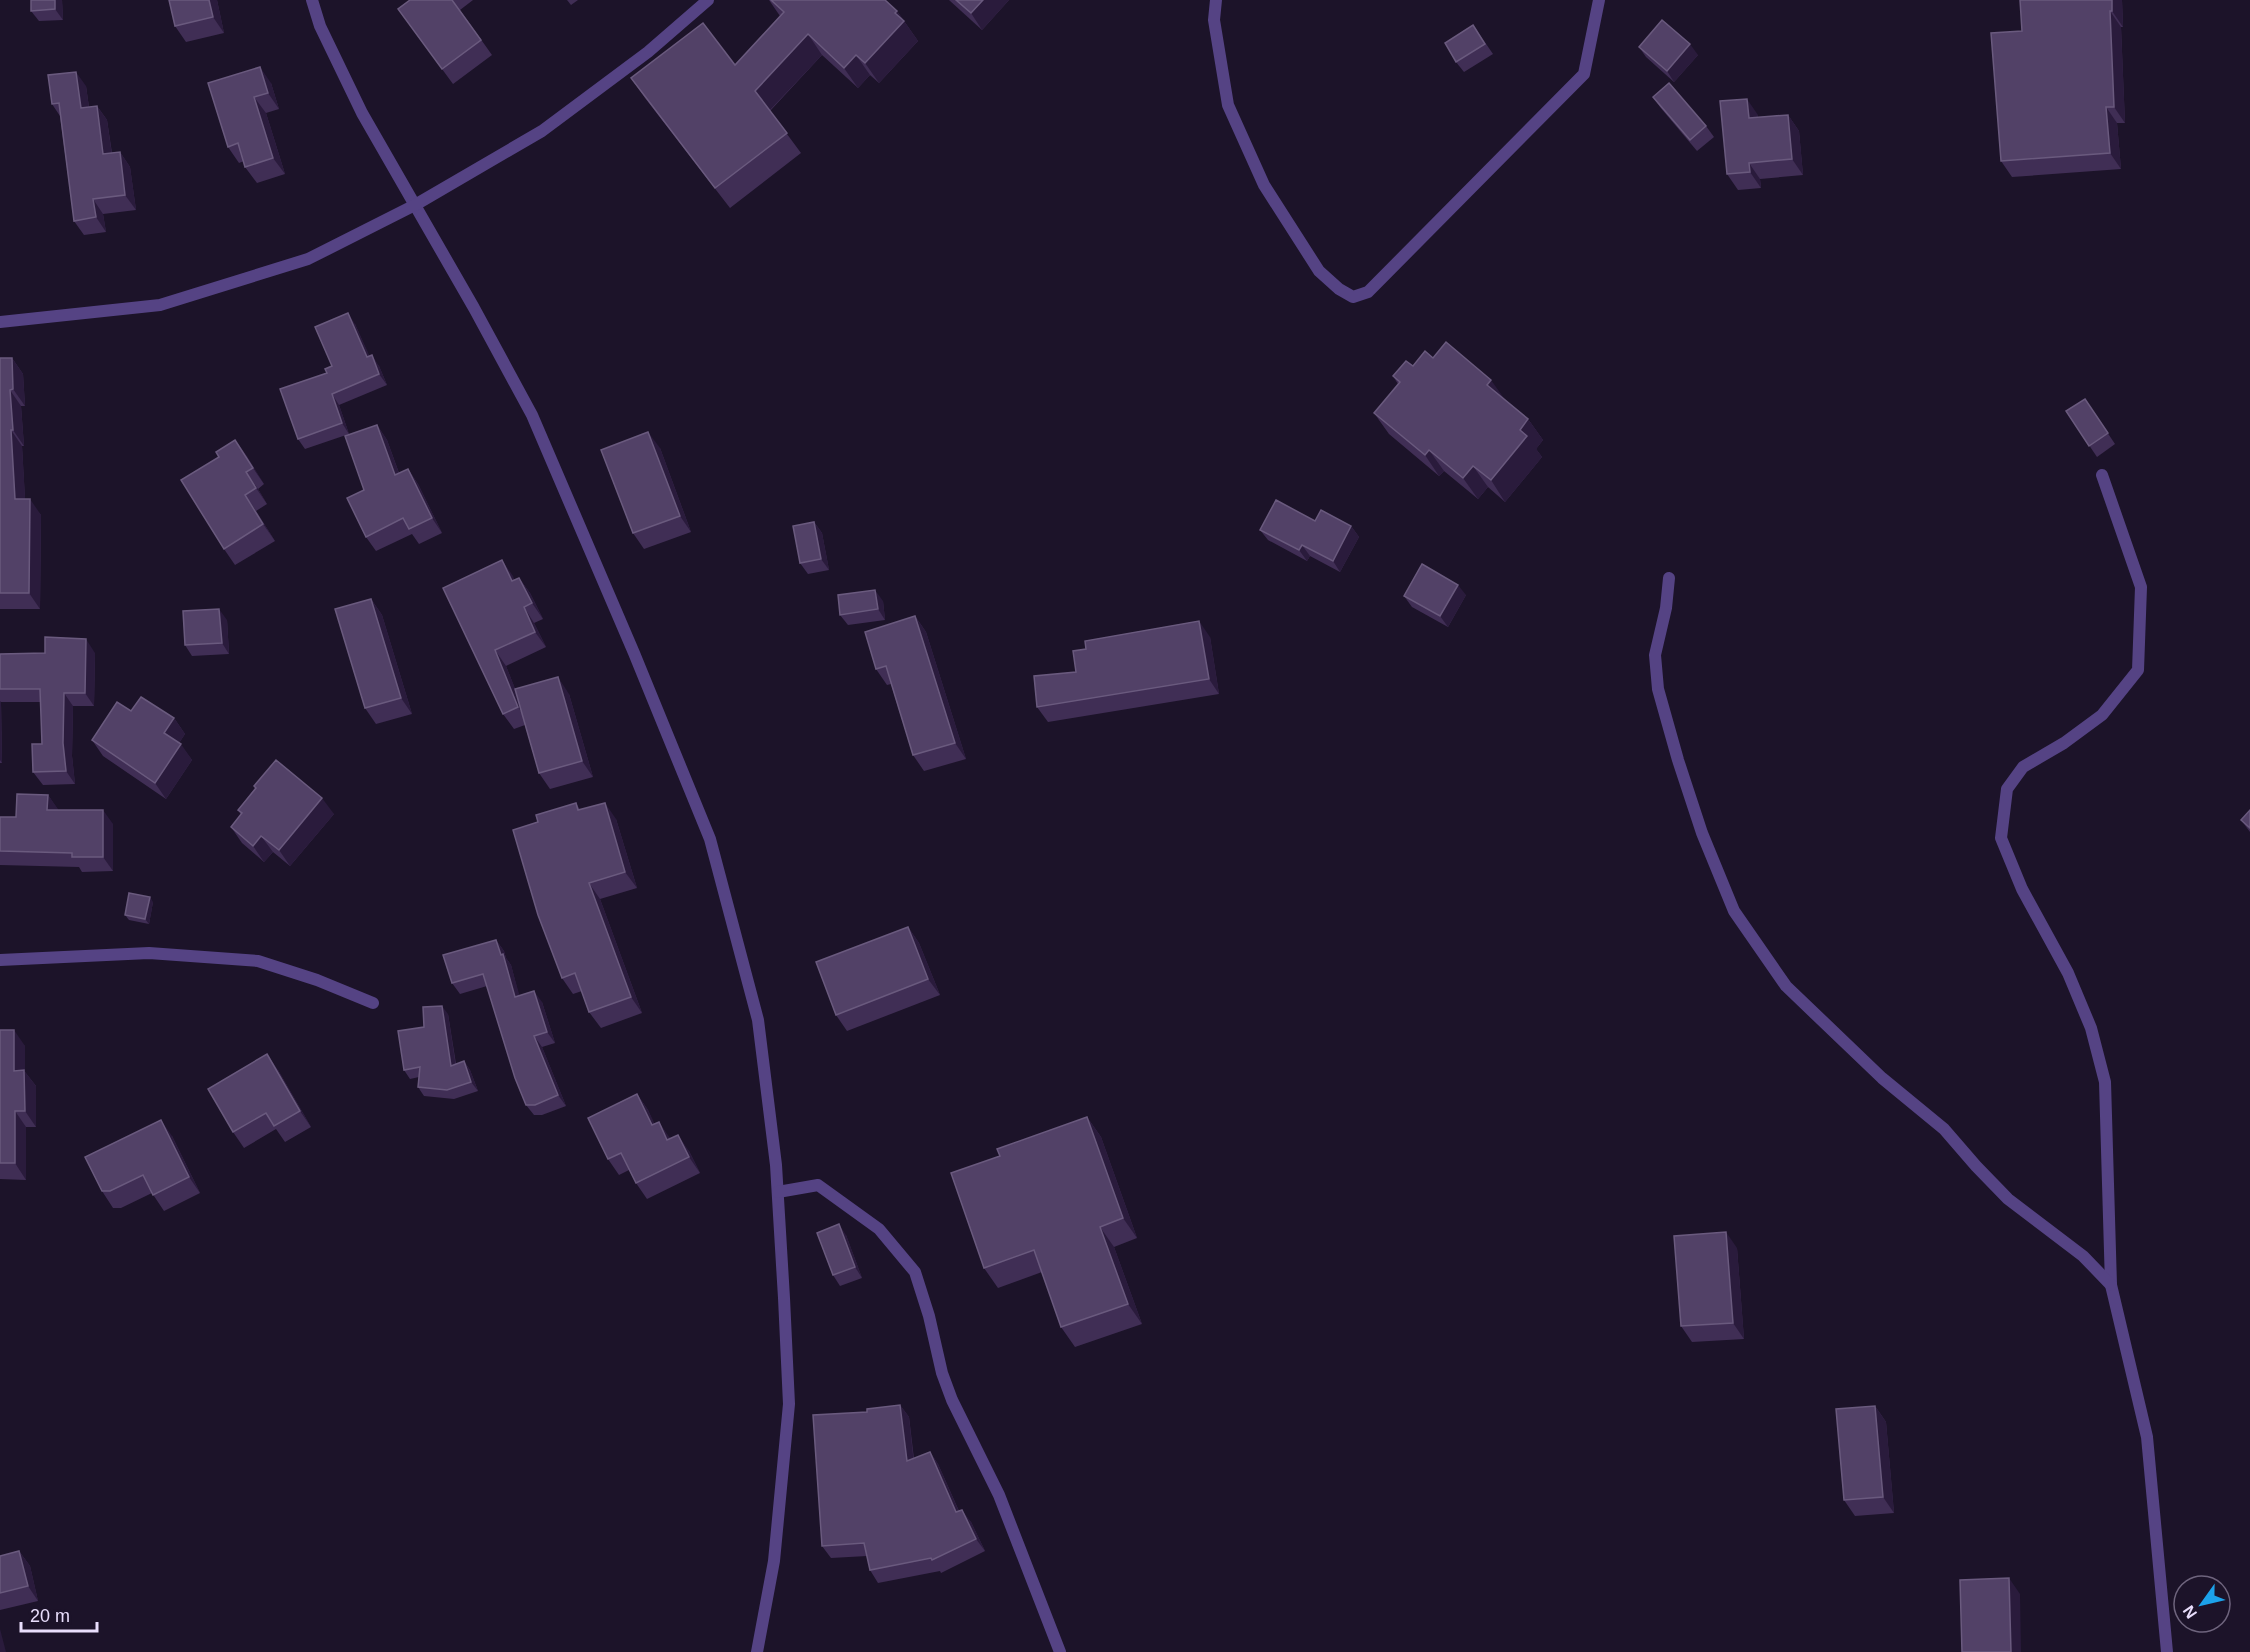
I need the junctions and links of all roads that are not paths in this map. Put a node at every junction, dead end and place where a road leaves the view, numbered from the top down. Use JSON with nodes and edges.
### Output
{"nodes":[{"id":1,"x":312,"y":0,"type":"edge"},
{"id":2,"x":708,"y":0,"type":"edge"},
{"id":3,"x":1216,"y":0,"type":"edge"},
{"id":4,"x":1607,"y":0,"type":"edge"},
{"id":5,"x":1598,"y":6,"type":"edge"},
{"id":6,"x":415,"y":205,"type":"junction"},
{"id":7,"x":0,"y":322,"type":"edge"},
{"id":8,"x":2102,"y":475,"type":"dead end"},
{"id":9,"x":1669,"y":578,"type":"dead end"},
{"id":10,"x":0,"y":960,"type":"edge"},
{"id":11,"x":374,"y":1003,"type":"dead end"},
{"id":12,"x":778,"y":1192,"type":"junction"},
{"id":13,"x":2111,"y":1285,"type":"junction"},
{"id":14,"x":756,"y":1652,"type":"edge"},
{"id":15,"x":1060,"y":1652,"type":"edge"},
{"id":16,"x":2168,"y":1652,"type":"edge"}],
"edges":[{"from":1,"to":6,"type":"street"},
{"from":2,"to":6,"type":"street"},
{"from":3,"to":5,"type":"street"},
{"from":4,"to":5,"type":"street"},
{"from":6,"to":7,"type":"street"},
{"from":6,"to":12,"type":"street"},
{"from":8,"to":13,"type":"street"},
{"from":9,"to":13,"type":"street"},
{"from":10,"to":11,"type":"street"},
{"from":12,"to":14,"type":"street"},
{"from":12,"to":15,"type":"street"},
{"from":13,"to":16,"type":"street"}]}
